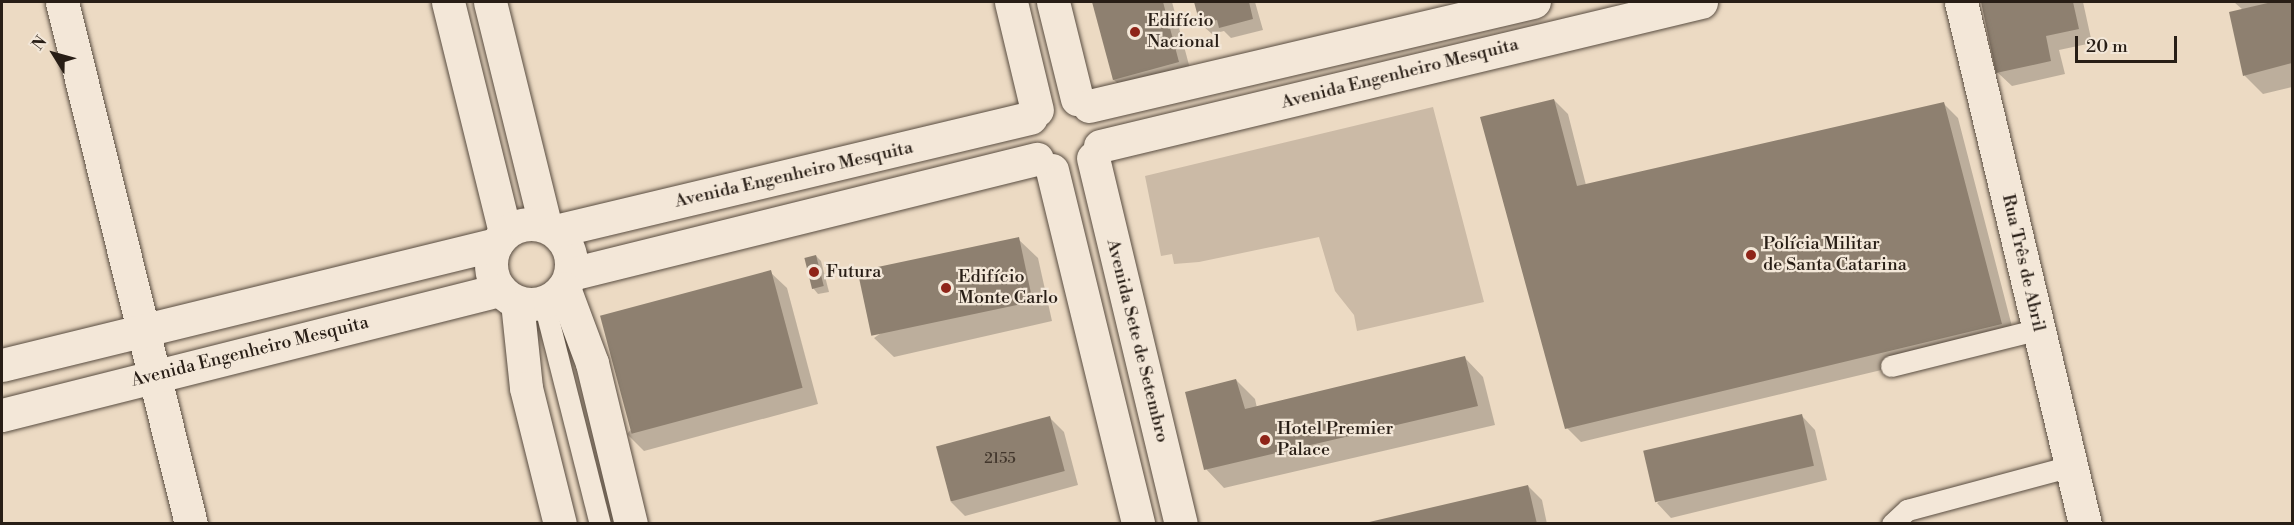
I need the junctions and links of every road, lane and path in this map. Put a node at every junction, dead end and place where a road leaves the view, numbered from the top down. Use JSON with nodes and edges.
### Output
{"nodes":[{"id":1,"x":62,"y":2,"type":"edge"},
{"id":2,"x":448,"y":2,"type":"edge"},
{"id":3,"x":490,"y":2,"type":"edge"},
{"id":4,"x":1011,"y":2,"type":"edge"},
{"id":5,"x":1053,"y":2,"type":"edge"},
{"id":6,"x":1534,"y":2,"type":"edge"},
{"id":7,"x":1701,"y":2,"type":"edge"},
{"id":8,"x":1961,"y":2,"type":"edge"},
{"id":9,"x":1083,"y":103,"type":"junction"},
{"id":10,"x":1034,"y":115,"type":"junction"},
{"id":11,"x":1096,"y":152,"type":"junction"},
{"id":12,"x":1044,"y":164,"type":"junction"},
{"id":13,"x":808,"y":172,"type":"junction"},
{"id":14,"x":818,"y":214,"type":"junction"},
{"id":15,"x":550,"y":228,"type":"junction"},
{"id":16,"x":500,"y":239,"type":"junction"},
{"id":17,"x":539,"y":292,"type":"junction"},
{"id":18,"x":2039,"y":329,"type":"junction"},
{"id":19,"x":143,"y":330,"type":"junction"},
{"id":20,"x":2,"y":364,"type":"edge"},
{"id":21,"x":1891,"y":366,"type":"dead end"},
{"id":22,"x":154,"y":376,"type":"junction"},
{"id":23,"x":2,"y":415,"type":"edge"},
{"id":24,"x":2071,"y":466,"type":"junction"},
{"id":25,"x":191,"y":524,"type":"edge"},
{"id":26,"x":560,"y":524,"type":"edge"},
{"id":27,"x":600,"y":524,"type":"edge"},
{"id":28,"x":631,"y":524,"type":"edge"},
{"id":29,"x":1138,"y":524,"type":"edge"},
{"id":30,"x":1181,"y":524,"type":"edge"},
{"id":31,"x":1892,"y":524,"type":"edge"},
{"id":32,"x":2085,"y":524,"type":"edge"}],
"edges":[{"from":1,"to":19,"type":"main road"},
{"from":2,"to":16,"type":"main road"},
{"from":3,"to":15,"type":"main road"},
{"from":4,"to":10,"type":"main road"},
{"from":5,"to":9,"type":"main road"},
{"from":6,"to":9,"type":"main road"},
{"from":7,"to":11,"type":"main road","name":"Avenida Engenheiro Mesquita"},
{"from":8,"to":18,"type":"main road","name":"Rua Três de Abril"},
{"from":9,"to":10,"type":"main road"},
{"from":9,"to":11,"type":"main road"},
{"from":10,"to":12,"type":"main road"},
{"from":10,"to":13,"type":"main road","name":"Avenida Engenheiro Mesquita"},
{"from":11,"to":12,"type":"main road"},
{"from":11,"to":30,"type":"main road","name":"Avenida Sete de Setembro"},
{"from":12,"to":14,"type":"main road","name":"Avenida Engenheiro Mesquita"},
{"from":12,"to":29,"type":"main road"},
{"from":13,"to":14,"type":"main road"},
{"from":13,"to":15,"type":"main road","name":"Avenida Engenheiro Mesquita"},
{"from":14,"to":17,"type":"main road","name":"Avenida Engenheiro Mesquita"},
{"from":15,"to":16,"type":"main road"},
{"from":15,"to":17,"type":"main road"},
{"from":16,"to":17,"type":"main road"},
{"from":16,"to":19,"type":"main road"},
{"from":17,"to":22,"type":"main road","name":"Avenida Engenheiro Mesquita"},
{"from":17,"to":26,"type":"main road"},
{"from":17,"to":27,"type":"lane"},
{"from":17,"to":28,"type":"main road"},
{"from":18,"to":21,"type":"lane"},
{"from":18,"to":24,"type":"main road","name":"Rua Três de Abril"},
{"from":19,"to":20,"type":"main road"},
{"from":19,"to":22,"type":"main road"},
{"from":22,"to":23,"type":"main road","name":"Avenida Engenheiro Mesquita"},
{"from":22,"to":25,"type":"main road"},
{"from":24,"to":31,"type":"lane"},
{"from":24,"to":32,"type":"main road","name":"Rua Três de Abril"}]}
